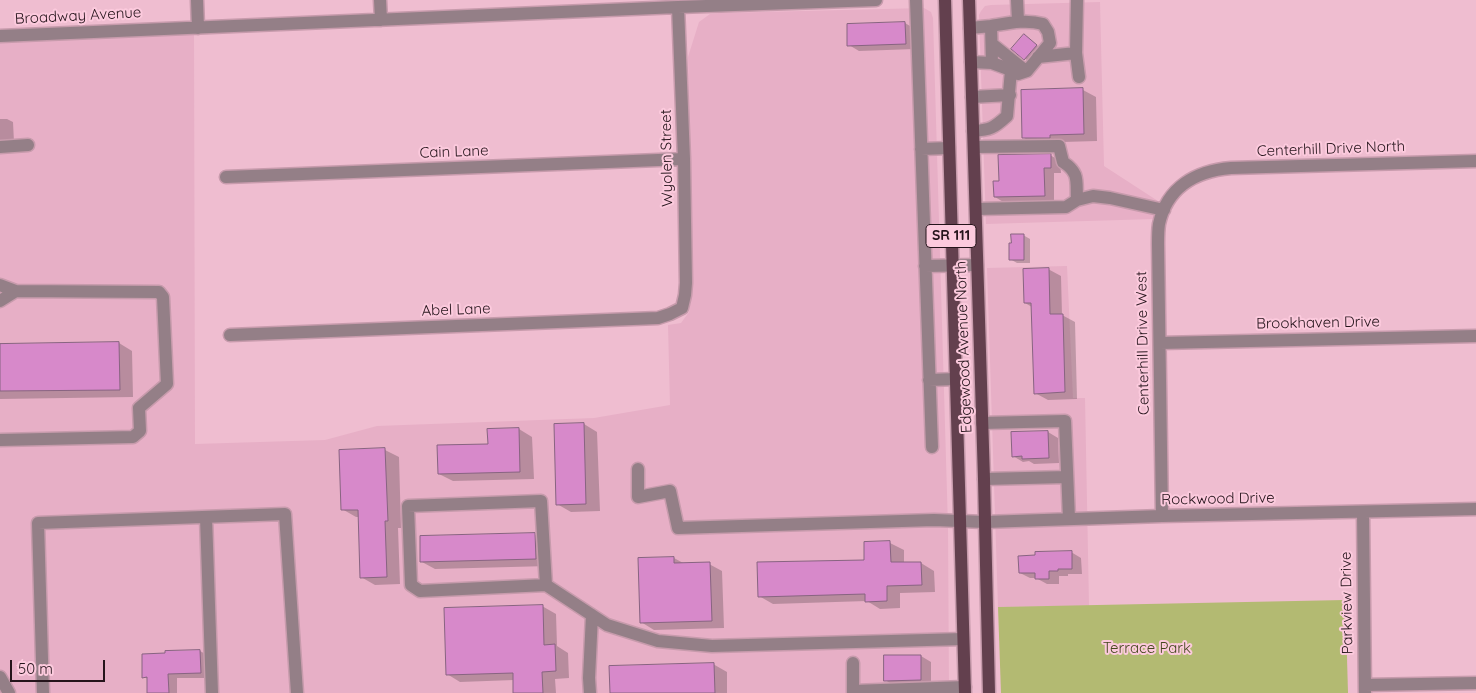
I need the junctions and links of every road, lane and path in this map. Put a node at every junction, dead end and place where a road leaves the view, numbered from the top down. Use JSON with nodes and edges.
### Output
{"nodes":[{"id":1,"x":197,"y":0,"type":"edge"},
{"id":2,"x":380,"y":0,"type":"edge"},
{"id":3,"x":876,"y":0,"type":"edge"},
{"id":4,"x":916,"y":0,"type":"edge"},
{"id":5,"x":945,"y":0,"type":"edge"},
{"id":6,"x":969,"y":0,"type":"edge"},
{"id":7,"x":1017,"y":0,"type":"edge"},
{"id":8,"x":1077,"y":0,"type":"edge"},
{"id":9,"x":774,"y":2,"type":"edge"},
{"id":10,"x":577,"y":6,"type":"edge"},
{"id":11,"x":678,"y":7,"type":"junction"},
{"id":12,"x":381,"y":20,"type":"junction"},
{"id":13,"x":1018,"y":21,"type":"junction"},
{"id":14,"x":991,"y":26,"type":"junction"},
{"id":15,"x":198,"y":28,"type":"junction"},
{"id":16,"x":970,"y":28,"type":"junction"},
{"id":17,"x":0,"y":36,"type":"edge"},
{"id":18,"x":992,"y":44,"type":"junction"},
{"id":19,"x":1076,"y":53,"type":"junction"},
{"id":20,"x":1038,"y":57,"type":"junction"},
{"id":21,"x":971,"y":62,"type":"junction"},
{"id":22,"x":992,"y":63,"type":"junction"},
{"id":23,"x":1011,"y":70,"type":"junction"},
{"id":24,"x":1027,"y":71,"type":"junction"},
{"id":25,"x":1078,"y":77,"type":"dead end"},
{"id":26,"x":1010,"y":95,"type":"junction"},
{"id":27,"x":972,"y":97,"type":"junction"},
{"id":28,"x":973,"y":131,"type":"junction"},
{"id":29,"x":28,"y":145,"type":"dead end"},
{"id":30,"x":0,"y":146,"type":"edge"},
{"id":31,"x":974,"y":147,"type":"junction"},
{"id":32,"x":949,"y":148,"type":"junction"},
{"id":33,"x":921,"y":149,"type":"junction"},
{"id":34,"x":684,"y":159,"type":"junction"},
{"id":35,"x":1476,"y":161,"type":"edge"},
{"id":36,"x":226,"y":177,"type":"dead end"},
{"id":37,"x":1190,"y":179,"type":"joint"},
{"id":38,"x":1077,"y":200,"type":"junction"},
{"id":39,"x":976,"y":209,"type":"junction"},
{"id":40,"x":1164,"y":210,"type":"junction"},
{"id":41,"x":977,"y":264,"type":"junction"},
{"id":42,"x":952,"y":265,"type":"junction"},
{"id":43,"x":925,"y":266,"type":"junction"},
{"id":44,"x":0,"y":285,"type":"edge"},
{"id":45,"x":16,"y":291,"type":"junction"},
{"id":46,"x":0,"y":301,"type":"edge"},
{"id":47,"x":682,"y":308,"type":"joint"},
{"id":48,"x":230,"y":336,"type":"dead end"},
{"id":49,"x":1476,"y":336,"type":"edge"},
{"id":50,"x":1160,"y":343,"type":"junction"},
{"id":51,"x":956,"y":379,"type":"junction"},
{"id":52,"x":929,"y":380,"type":"junction"},
{"id":53,"x":982,"y":423,"type":"junction"},
{"id":54,"x":0,"y":440,"type":"edge"},
{"id":55,"x":932,"y":447,"type":"dead end"},
{"id":56,"x":638,"y":469,"type":"dead end"},
{"id":57,"x":1067,"y":477,"type":"junction"},
{"id":58,"x":984,"y":479,"type":"junction"},
{"id":59,"x":1476,"y":509,"type":"edge"},
{"id":60,"x":1363,"y":512,"type":"junction"},
{"id":61,"x":1162,"y":516,"type":"junction"},
{"id":62,"x":206,"y":517,"type":"junction"},
{"id":63,"x":1069,"y":519,"type":"junction"},
{"id":64,"x":960,"y":522,"type":"junction"},
{"id":65,"x":986,"y":522,"type":"junction"},
{"id":66,"x":546,"y":585,"type":"junction"},
{"id":67,"x":592,"y":615,"type":"junction"},
{"id":68,"x":963,"y":639,"type":"junction"},
{"id":69,"x":853,"y":663,"type":"dead end"},
{"id":70,"x":1,"y":680,"type":"edge"},
{"id":71,"x":1476,"y":683,"type":"edge"},
{"id":72,"x":1365,"y":689,"type":"edge"},
{"id":73,"x":965,"y":690,"type":"edge"},
{"id":74,"x":853,"y":692,"type":"edge"},
{"id":75,"x":8,"y":693,"type":"edge"},
{"id":76,"x":43,"y":693,"type":"edge"},
{"id":77,"x":212,"y":693,"type":"edge"},
{"id":78,"x":297,"y":693,"type":"edge"},
{"id":79,"x":590,"y":693,"type":"edge"},
{"id":80,"x":989,"y":693,"type":"edge"}],
"edges":[{"from":1,"to":15,"type":"street"},
{"from":2,"to":12,"type":"street"},
{"from":3,"to":9,"type":"street","name":"Broadway Avenue"},
{"from":4,"to":33,"type":"street"},
{"from":5,"to":32,"type":"main road","name":"Edgewood Avenue North","number":"SR 111"},
{"from":6,"to":16,"type":"main road","name":"Edgewood Avenue North","number":"SR 111"},
{"from":7,"to":13,"type":"street"},
{"from":8,"to":19,"type":"street"},
{"from":9,"to":11,"type":"street","name":"Broadway Avenue"},
{"from":10,"to":11,"type":"street","name":"Broadway Avenue"},
{"from":10,"to":12,"type":"street","name":"Broadway Avenue"},
{"from":11,"to":34,"type":"street","name":"Wyolen Street"},
{"from":12,"to":15,"type":"street","name":"Broadway Avenue"},
{"from":13,"to":14,"type":"street"},
{"from":13,"to":20,"type":"street"},
{"from":14,"to":16,"type":"street"},
{"from":14,"to":18,"type":"street"},
{"from":15,"to":17,"type":"street","name":"Broadway Avenue"},
{"from":16,"to":21,"type":"main road","name":"Edgewood Avenue North","number":"SR 111"},
{"from":18,"to":22,"type":"street"},
{"from":18,"to":24,"type":"street"},
{"from":19,"to":20,"type":"street"},
{"from":19,"to":25,"type":"street"},
{"from":20,"to":24,"type":"street"},
{"from":21,"to":22,"type":"street"},
{"from":21,"to":27,"type":"main road","name":"Edgewood Avenue North","number":"SR 111"},
{"from":22,"to":23,"type":"street"},
{"from":23,"to":24,"type":"street"},
{"from":23,"to":26,"type":"street"},
{"from":26,"to":27,"type":"street"},
{"from":26,"to":28,"type":"street"},
{"from":27,"to":28,"type":"main road","name":"Edgewood Avenue North","number":"SR 111"},
{"from":28,"to":31,"type":"main road","name":"Edgewood Avenue North","number":"SR 111"},
{"from":29,"to":30,"type":"street"},
{"from":31,"to":38,"type":"street"},
{"from":31,"to":39,"type":"main road","name":"Edgewood Avenue North","number":"SR 111"},
{"from":32,"to":33,"type":"street"},
{"from":32,"to":42,"type":"main road","name":"Edgewood Avenue North","number":"SR 111"},
{"from":33,"to":43,"type":"street"},
{"from":34,"to":36,"type":"street","name":"Cain Lane"},
{"from":34,"to":47,"type":"street","name":"Wyolen Street"},
{"from":35,"to":37,"type":"street","name":"Centerhill Drive North"},
{"from":37,"to":40,"type":"street","name":"Centerhill Drive West"},
{"from":38,"to":39,"type":"street"},
{"from":38,"to":40,"type":"street"},
{"from":39,"to":41,"type":"main road","name":"Edgewood Avenue North","number":"SR 111"},
{"from":40,"to":50,"type":"street","name":"Centerhill Drive West"},
{"from":41,"to":42,"type":"street"},
{"from":41,"to":53,"type":"main road","name":"Edgewood Avenue North","number":"SR 111"},
{"from":42,"to":43,"type":"street"},
{"from":42,"to":51,"type":"main road","name":"Edgewood Avenue North","number":"SR 111"},
{"from":43,"to":52,"type":"street"},
{"from":44,"to":45,"type":"street"},
{"from":45,"to":46,"type":"street"},
{"from":45,"to":54,"type":"street"},
{"from":47,"to":48,"type":"street","name":"Abel Lane"},
{"from":49,"to":50,"type":"street","name":"Brookhaven Drive"},
{"from":50,"to":61,"type":"street","name":"Centerhill Drive West"},
{"from":51,"to":52,"type":"street"},
{"from":51,"to":64,"type":"main road","name":"Edgewood Avenue North","number":"SR 111"},
{"from":52,"to":55,"type":"street"},
{"from":53,"to":57,"type":"street"},
{"from":53,"to":58,"type":"main road","name":"Edgewood Avenue North","number":"SR 111"},
{"from":56,"to":64,"type":"street","name":"Rockwood Drive"},
{"from":57,"to":58,"type":"street"},
{"from":57,"to":63,"type":"street"},
{"from":58,"to":65,"type":"main road","name":"Edgewood Avenue North","number":"SR 111"},
{"from":59,"to":60,"type":"street","name":"Rockwood Drive"},
{"from":60,"to":61,"type":"street","name":"Rockwood Drive"},
{"from":60,"to":72,"type":"street","name":"Parkview Drive"},
{"from":61,"to":63,"type":"street","name":"Rockwood Drive"},
{"from":62,"to":76,"type":"street"},
{"from":62,"to":77,"type":"street"},
{"from":62,"to":78,"type":"street"},
{"from":63,"to":65,"type":"street","name":"Rockwood Drive"},
{"from":64,"to":65,"type":"street","name":"Rockwood Drive"},
{"from":64,"to":68,"type":"main road","name":"Edgewood Avenue North","number":"SR 111"},
{"from":65,"to":80,"type":"main road","name":"Edgewood Avenue North","number":"SR 111"},
{"from":66,"to":66,"type":"street"},
{"from":66,"to":67,"type":"street"},
{"from":67,"to":68,"type":"street"},
{"from":67,"to":79,"type":"street"},
{"from":68,"to":73,"type":"main road","name":"Edgewood Avenue North","number":"SR 111"},
{"from":69,"to":74,"type":"street"},
{"from":70,"to":75,"type":"street"},
{"from":71,"to":72,"type":"street"},
{"from":73,"to":74,"type":"street"}]}
